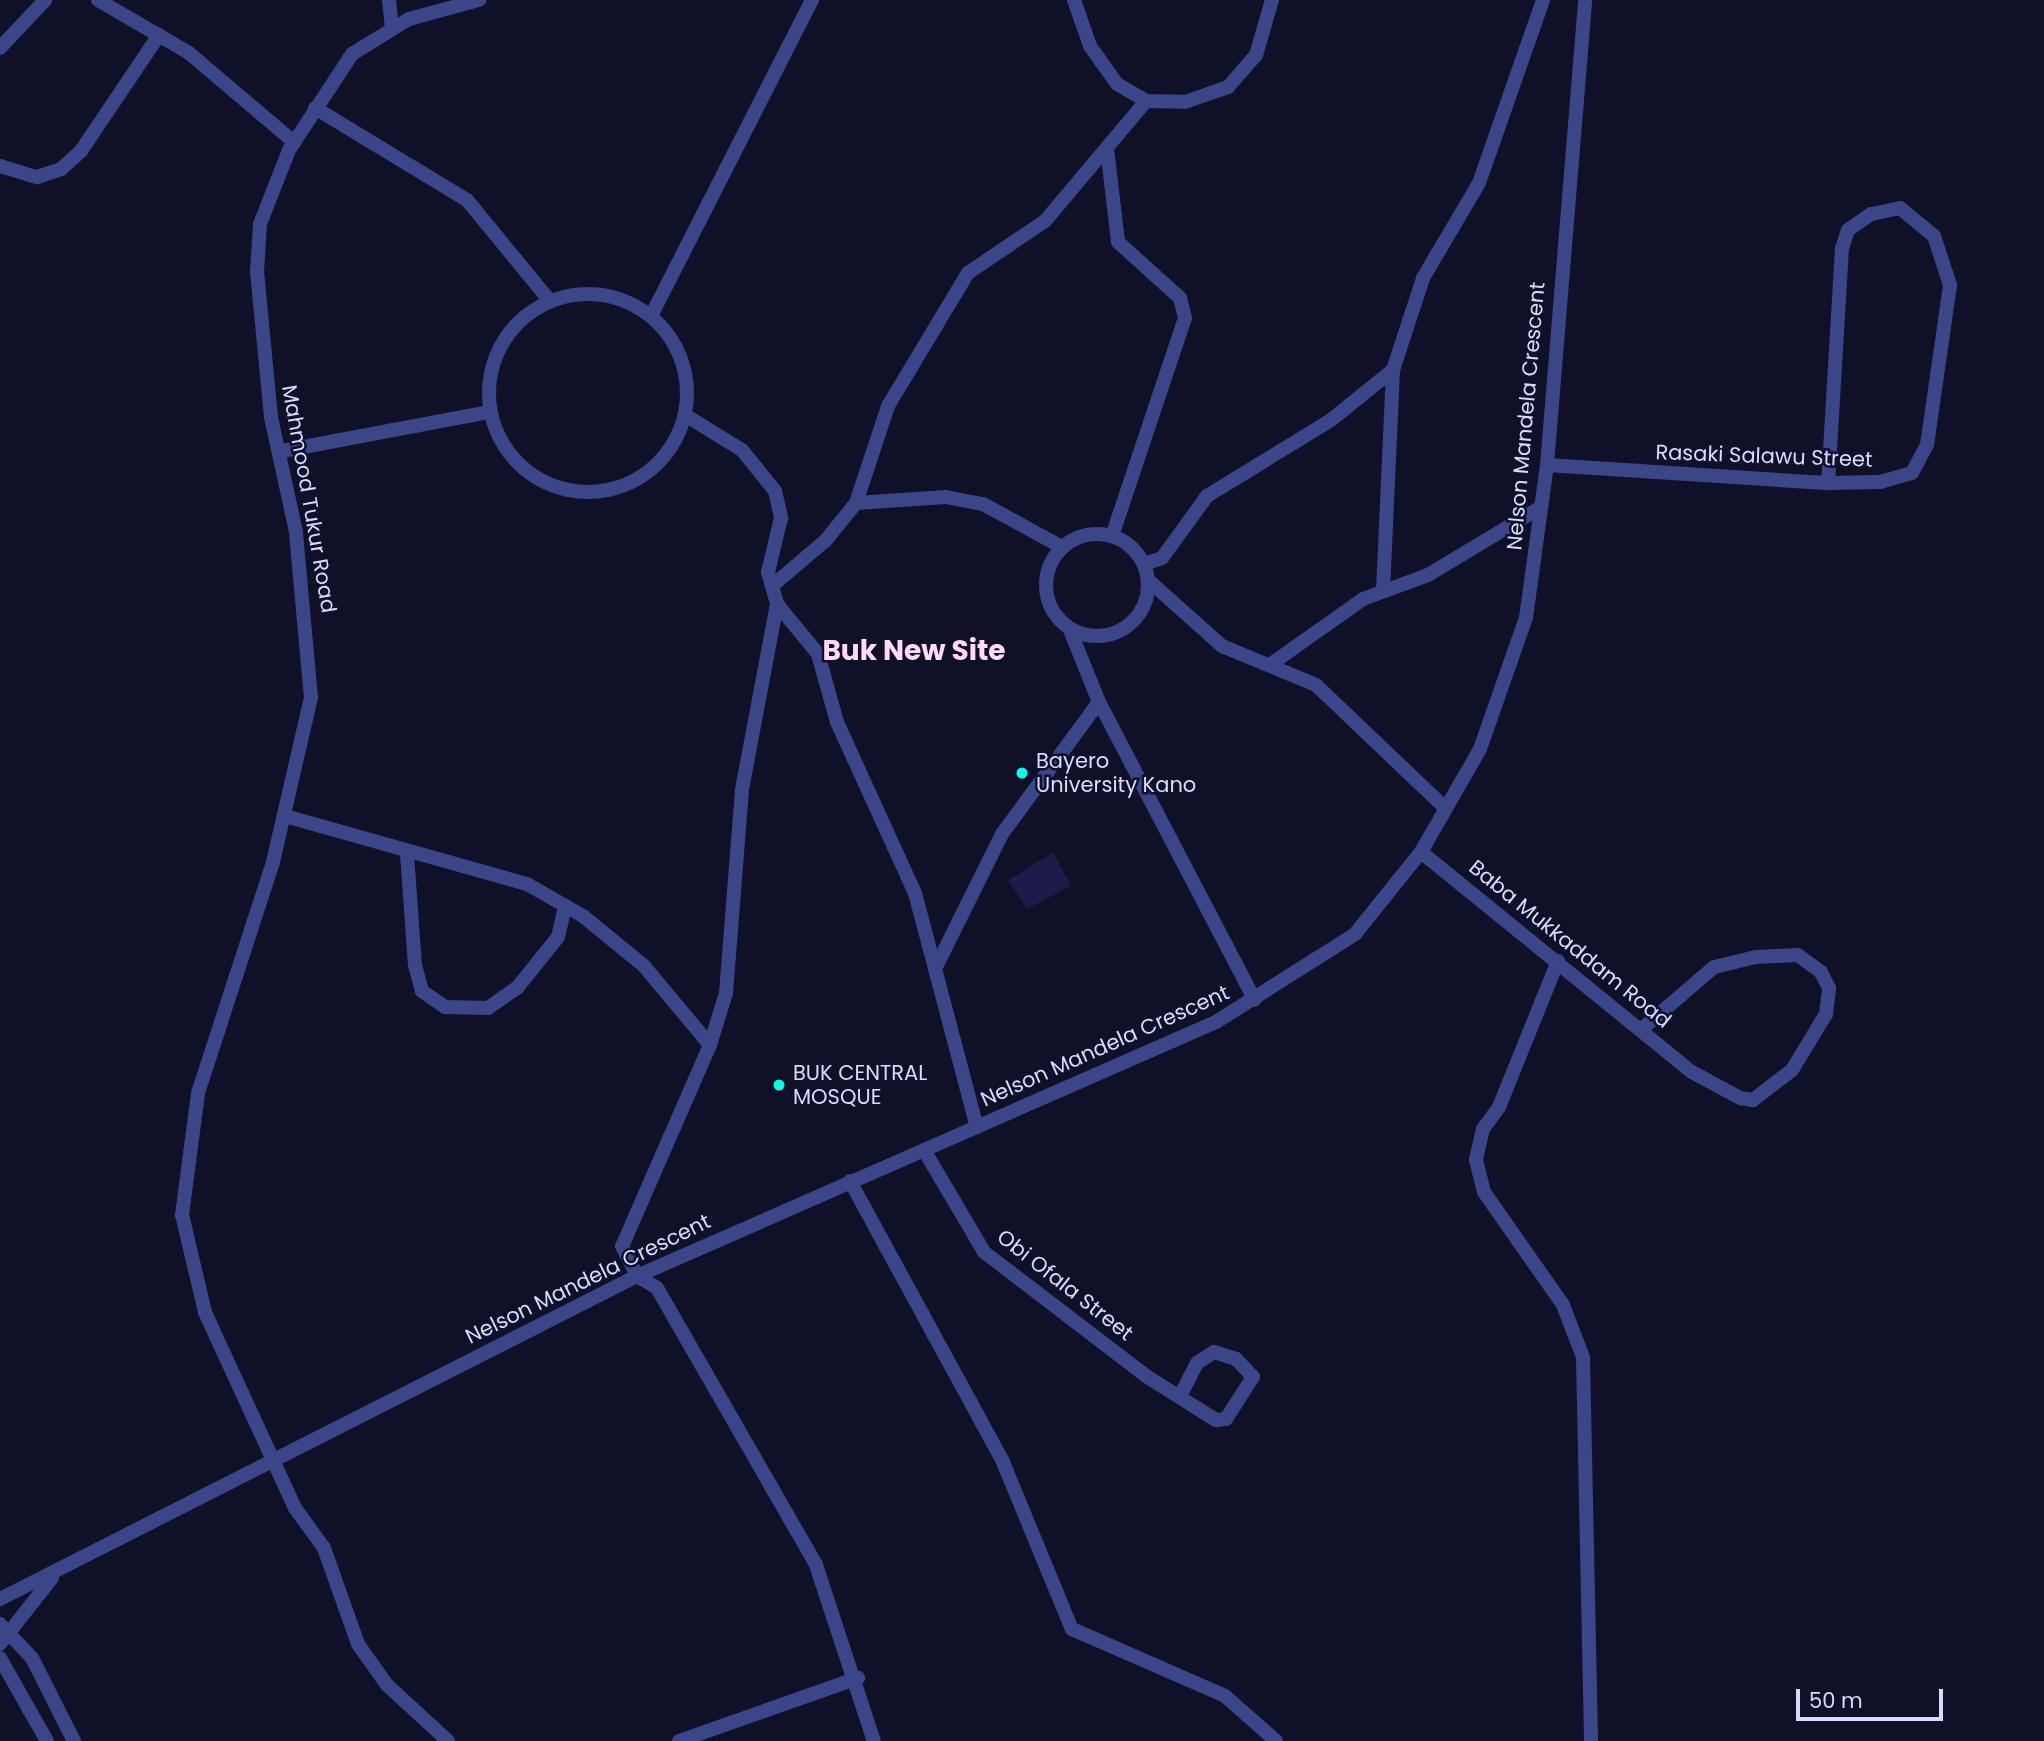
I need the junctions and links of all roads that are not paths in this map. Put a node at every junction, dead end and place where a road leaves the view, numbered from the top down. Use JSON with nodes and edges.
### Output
{"nodes":[{"id":1,"x":45,"y":0,"type":"edge"},
{"id":2,"x":98,"y":0,"type":"edge"},
{"id":3,"x":389,"y":0,"type":"edge"},
{"id":4,"x":478,"y":0,"type":"edge"},
{"id":5,"x":812,"y":0,"type":"edge"},
{"id":6,"x":1074,"y":0,"type":"edge"},
{"id":7,"x":1272,"y":0,"type":"edge"},
{"id":8,"x":1543,"y":0,"type":"edge"},
{"id":9,"x":1585,"y":0,"type":"edge"},
{"id":10,"x":392,"y":27,"type":"junction"},
{"id":11,"x":159,"y":35,"type":"junction"},
{"id":12,"x":0,"y":48,"type":"edge"},
{"id":13,"x":1146,"y":101,"type":"junction"},
{"id":14,"x":315,"y":108,"type":"junction"},
{"id":15,"x":295,"y":142,"type":"junction"},
{"id":16,"x":1107,"y":148,"type":"junction"},
{"id":17,"x":0,"y":166,"type":"edge"},
{"id":18,"x":550,"y":301,"type":"junction"},
{"id":19,"x":651,"y":316,"type":"junction"},
{"id":20,"x":1393,"y":370,"type":"junction"},
{"id":21,"x":488,"y":412,"type":"junction"},
{"id":22,"x":685,"y":415,"type":"junction"},
{"id":23,"x":282,"y":450,"type":"junction"},
{"id":24,"x":1547,"y":465,"type":"junction"},
{"id":25,"x":1828,"y":483,"type":"junction"},
{"id":26,"x":856,"y":503,"type":"junction"},
{"id":27,"x":1541,"y":507,"type":"junction"},
{"id":28,"x":1111,"y":536,"type":"junction"},
{"id":29,"x":1062,"y":547,"type":"junction"},
{"id":30,"x":1144,"y":564,"type":"junction"},
{"id":31,"x":1148,"y":580,"type":"junction"},
{"id":32,"x":772,"y":586,"type":"junction"},
{"id":33,"x":1383,"y":591,"type":"junction"},
{"id":34,"x":777,"y":604,"type":"junction"},
{"id":35,"x":1070,"y":630,"type":"junction"},
{"id":36,"x":1271,"y":664,"type":"junction"},
{"id":37,"x":1100,"y":702,"type":"junction"},
{"id":38,"x":1445,"y":808,"type":"junction"},
{"id":39,"x":285,"y":816,"type":"junction"},
{"id":40,"x":1421,"y":852,"type":"junction"},
{"id":41,"x":407,"y":854,"type":"junction"},
{"id":42,"x":565,"y":906,"type":"junction"},
{"id":43,"x":1559,"y":961,"type":"junction"},
{"id":44,"x":935,"y":969,"type":"junction"},
{"id":45,"x":1255,"y":1000,"type":"junction"},
{"id":46,"x":1643,"y":1028,"type":"junction"},
{"id":47,"x":710,"y":1045,"type":"junction"},
{"id":48,"x":977,"y":1127,"type":"junction"},
{"id":49,"x":924,"y":1150,"type":"junction"},
{"id":50,"x":850,"y":1181,"type":"junction"},
{"id":51,"x":636,"y":1276,"type":"junction"},
{"id":52,"x":1180,"y":1396,"type":"junction"},
{"id":53,"x":274,"y":1459,"type":"junction"},
{"id":54,"x":55,"y":1575,"type":"junction"},
{"id":55,"x":0,"y":1599,"type":"edge"},
{"id":56,"x":4,"y":1627,"type":"edge"},
{"id":57,"x":0,"y":1644,"type":"edge"},
{"id":58,"x":0,"y":1658,"type":"edge"},
{"id":59,"x":858,"y":1678,"type":"junction"},
{"id":60,"x":47,"y":1741,"type":"edge"},
{"id":61,"x":74,"y":1741,"type":"edge"},
{"id":62,"x":448,"y":1741,"type":"edge"},
{"id":63,"x":679,"y":1741,"type":"edge"},
{"id":64,"x":874,"y":1741,"type":"edge"},
{"id":65,"x":1276,"y":1741,"type":"edge"},
{"id":66,"x":1591,"y":1741,"type":"edge"}],
"edges":[{"from":1,"to":12,"type":"street"},
{"from":2,"to":11,"type":"street"},
{"from":3,"to":10,"type":"street"},
{"from":4,"to":10,"type":"street","name":"Mahmood Tukur Road"},
{"from":5,"to":19,"type":"street"},
{"from":6,"to":13,"type":"street"},
{"from":7,"to":13,"type":"street"},
{"from":8,"to":20,"type":"street"},
{"from":9,"to":24,"type":"street","name":"Nelson Mandela Crescent"},
{"from":10,"to":14,"type":"street","name":"Mahmood Tukur Road"},
{"from":11,"to":15,"type":"street"},
{"from":11,"to":17,"type":"street"},
{"from":13,"to":16,"type":"street"},
{"from":14,"to":15,"type":"street","name":"Mahmood Tukur Road"},
{"from":14,"to":18,"type":"street"},
{"from":15,"to":23,"type":"street","name":"Mahmood Tukur Road"},
{"from":16,"to":26,"type":"street"},
{"from":16,"to":28,"type":"street"},
{"from":18,"to":19,"type":"street"},
{"from":18,"to":21,"type":"street"},
{"from":19,"to":22,"type":"street"},
{"from":20,"to":30,"type":"street"},
{"from":20,"to":33,"type":"street"},
{"from":21,"to":22,"type":"street"},
{"from":21,"to":23,"type":"street"},
{"from":22,"to":32,"type":"street"},
{"from":23,"to":39,"type":"street","name":"Mahmood Tukur Road"},
{"from":24,"to":25,"type":"street","name":"Rasaki Salawu Street"},
{"from":24,"to":27,"type":"street","name":"Nelson Mandela Crescent"},
{"from":25,"to":25,"type":"street","name":"Rasaki Salawu Street"},
{"from":26,"to":29,"type":"street"},
{"from":26,"to":32,"type":"street"},
{"from":27,"to":33,"type":"street"},
{"from":27,"to":38,"type":"street","name":"Nelson Mandela Crescent"},
{"from":28,"to":29,"type":"street"},
{"from":28,"to":30,"type":"street"},
{"from":29,"to":35,"type":"street"},
{"from":30,"to":31,"type":"street"},
{"from":31,"to":35,"type":"street"},
{"from":31,"to":36,"type":"street"},
{"from":32,"to":34,"type":"street"},
{"from":33,"to":36,"type":"street"},
{"from":34,"to":44,"type":"street"},
{"from":34,"to":47,"type":"street"},
{"from":35,"to":37,"type":"street"},
{"from":36,"to":38,"type":"street"},
{"from":37,"to":44,"type":"street"},
{"from":37,"to":45,"type":"street"},
{"from":38,"to":40,"type":"street","name":"Nelson Mandela Crescent"},
{"from":39,"to":41,"type":"street"},
{"from":39,"to":53,"type":"street","name":"Mahmood Tukur Road"},
{"from":40,"to":43,"type":"street","name":"Baba Mukkaddam Road"},
{"from":40,"to":45,"type":"street","name":"Nelson Mandela Crescent"},
{"from":41,"to":42,"type":"street"},
{"from":41,"to":42,"type":"street"},
{"from":42,"to":47,"type":"street"},
{"from":43,"to":46,"type":"street","name":"Baba Mukkaddam Road"},
{"from":43,"to":66,"type":"street"},
{"from":44,"to":48,"type":"street"},
{"from":45,"to":48,"type":"street","name":"Nelson Mandela Crescent"},
{"from":46,"to":46,"type":"street","name":"Baba Mukkaddam Road"},
{"from":47,"to":51,"type":"street"},
{"from":48,"to":49,"type":"street","name":"Nelson Mandela Crescent"},
{"from":49,"to":50,"type":"street","name":"Nelson Mandela Crescent"},
{"from":49,"to":52,"type":"street","name":"Obi Ofala Street"},
{"from":50,"to":51,"type":"street","name":"Nelson Mandela Crescent"},
{"from":50,"to":65,"type":"street"},
{"from":51,"to":53,"type":"street","name":"Nelson Mandela Crescent"},
{"from":51,"to":59,"type":"street"},
{"from":52,"to":52,"type":"street"},
{"from":53,"to":54,"type":"street","name":"Nelson Mandela Crescent"},
{"from":53,"to":62,"type":"street","name":"Mahmood Tukur Road"},
{"from":54,"to":55,"type":"street","name":"Nelson Mandela Crescent"},
{"from":54,"to":56,"type":"street"},
{"from":56,"to":57,"type":"street"},
{"from":56,"to":61,"type":"street"},
{"from":58,"to":60,"type":"street"},
{"from":59,"to":63,"type":"street"},
{"from":59,"to":64,"type":"street"}]}
